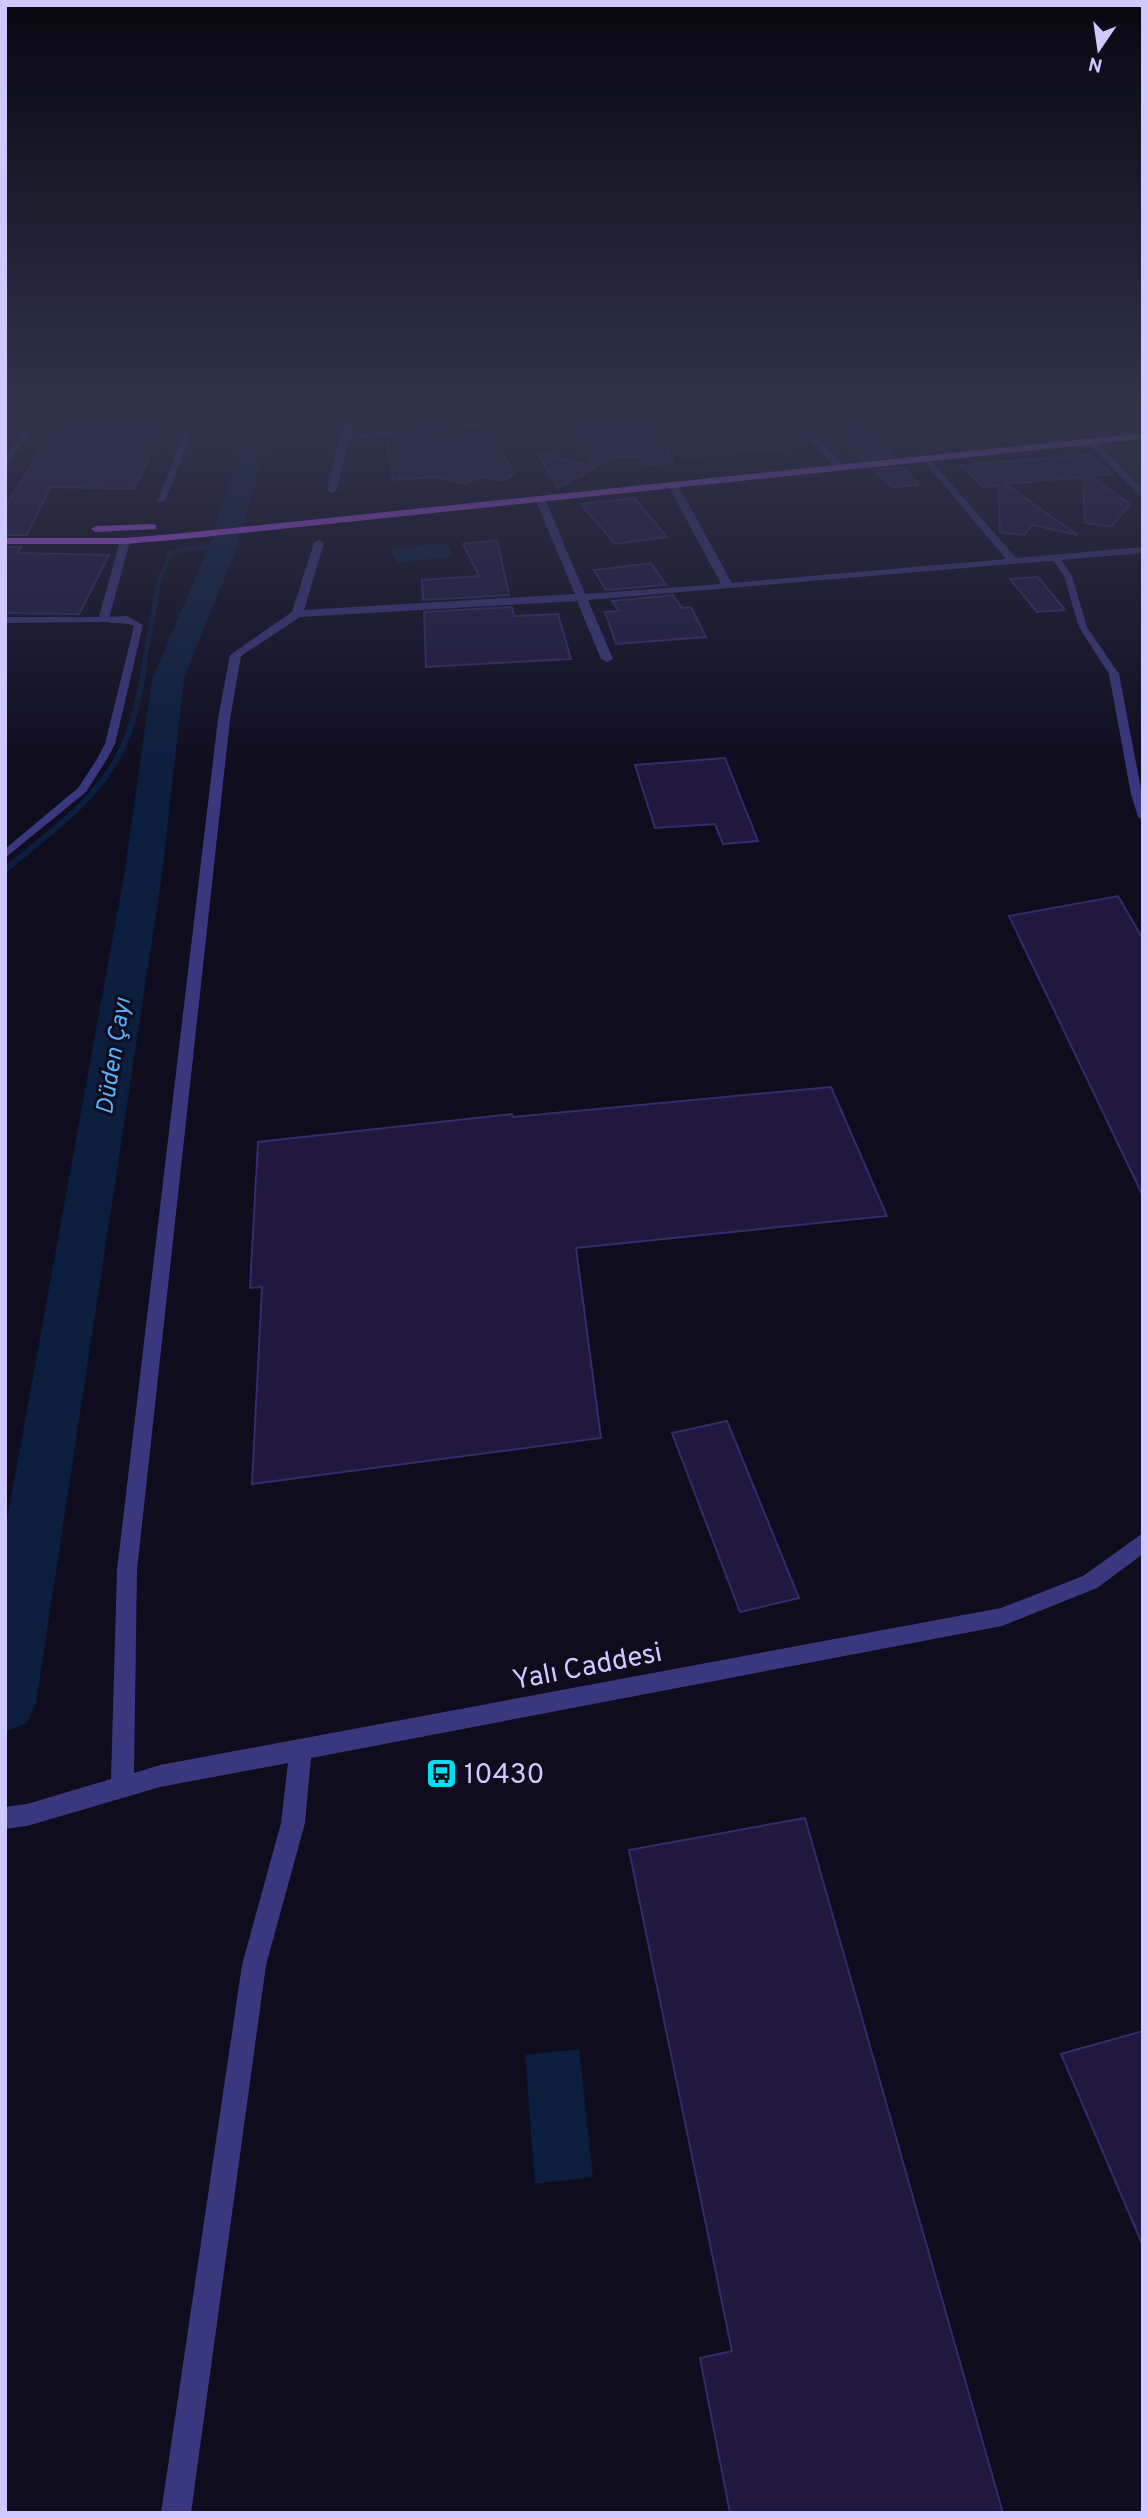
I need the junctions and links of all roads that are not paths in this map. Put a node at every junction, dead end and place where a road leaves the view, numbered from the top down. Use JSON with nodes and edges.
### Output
{"nodes":[{"id":1,"x":154,"y":539,"type":"edge"},
{"id":2,"x":557,"y":539,"type":"edge"},
{"id":3,"x":702,"y":539,"type":"edge"},
{"id":4,"x":994,"y":539,"type":"edge"},
{"id":5,"x":5,"y":541,"type":"edge"},
{"id":6,"x":125,"y":541,"type":"junction"},
{"id":7,"x":319,"y":543,"type":"dead end"},
{"id":8,"x":1143,"y":550,"type":"edge"},
{"id":9,"x":1055,"y":557,"type":"junction"},
{"id":10,"x":1013,"y":561,"type":"junction"},
{"id":11,"x":728,"y":586,"type":"junction"},
{"id":12,"x":583,"y":598,"type":"junction"},
{"id":13,"x":297,"y":614,"type":"junction"},
{"id":14,"x":5,"y":620,"type":"edge"},
{"id":15,"x":104,"y":620,"type":"junction"},
{"id":16,"x":607,"y":659,"type":"dead end"},
{"id":17,"x":1143,"y":817,"type":"edge"},
{"id":18,"x":5,"y":855,"type":"edge"},
{"id":19,"x":1143,"y":1542,"type":"edge"},
{"id":20,"x":301,"y":1750,"type":"junction"},
{"id":21,"x":122,"y":1788,"type":"junction"},
{"id":22,"x":16,"y":1816,"type":"edge"},
{"id":23,"x":176,"y":2513,"type":"edge"}],
"edges":[{"from":1,"to":6,"type":"main road"},
{"from":2,"to":12,"type":"street"},
{"from":3,"to":11,"type":"street"},
{"from":4,"to":10,"type":"street"},
{"from":5,"to":6,"type":"main road"},
{"from":6,"to":15,"type":"street"},
{"from":7,"to":13,"type":"street"},
{"from":8,"to":9,"type":"street"},
{"from":9,"to":10,"type":"street"},
{"from":9,"to":17,"type":"lane"},
{"from":10,"to":11,"type":"street"},
{"from":11,"to":12,"type":"street"},
{"from":12,"to":13,"type":"street"},
{"from":12,"to":16,"type":"street"},
{"from":13,"to":21,"type":"street"},
{"from":14,"to":15,"type":"street"},
{"from":15,"to":18,"type":"lane"},
{"from":19,"to":20,"type":"street","name":"Yalı Caddesi"},
{"from":20,"to":21,"type":"street","name":"Yalı Caddesi"},
{"from":20,"to":23,"type":"street"},
{"from":21,"to":22,"type":"street","name":"Yalı Caddesi"}]}
